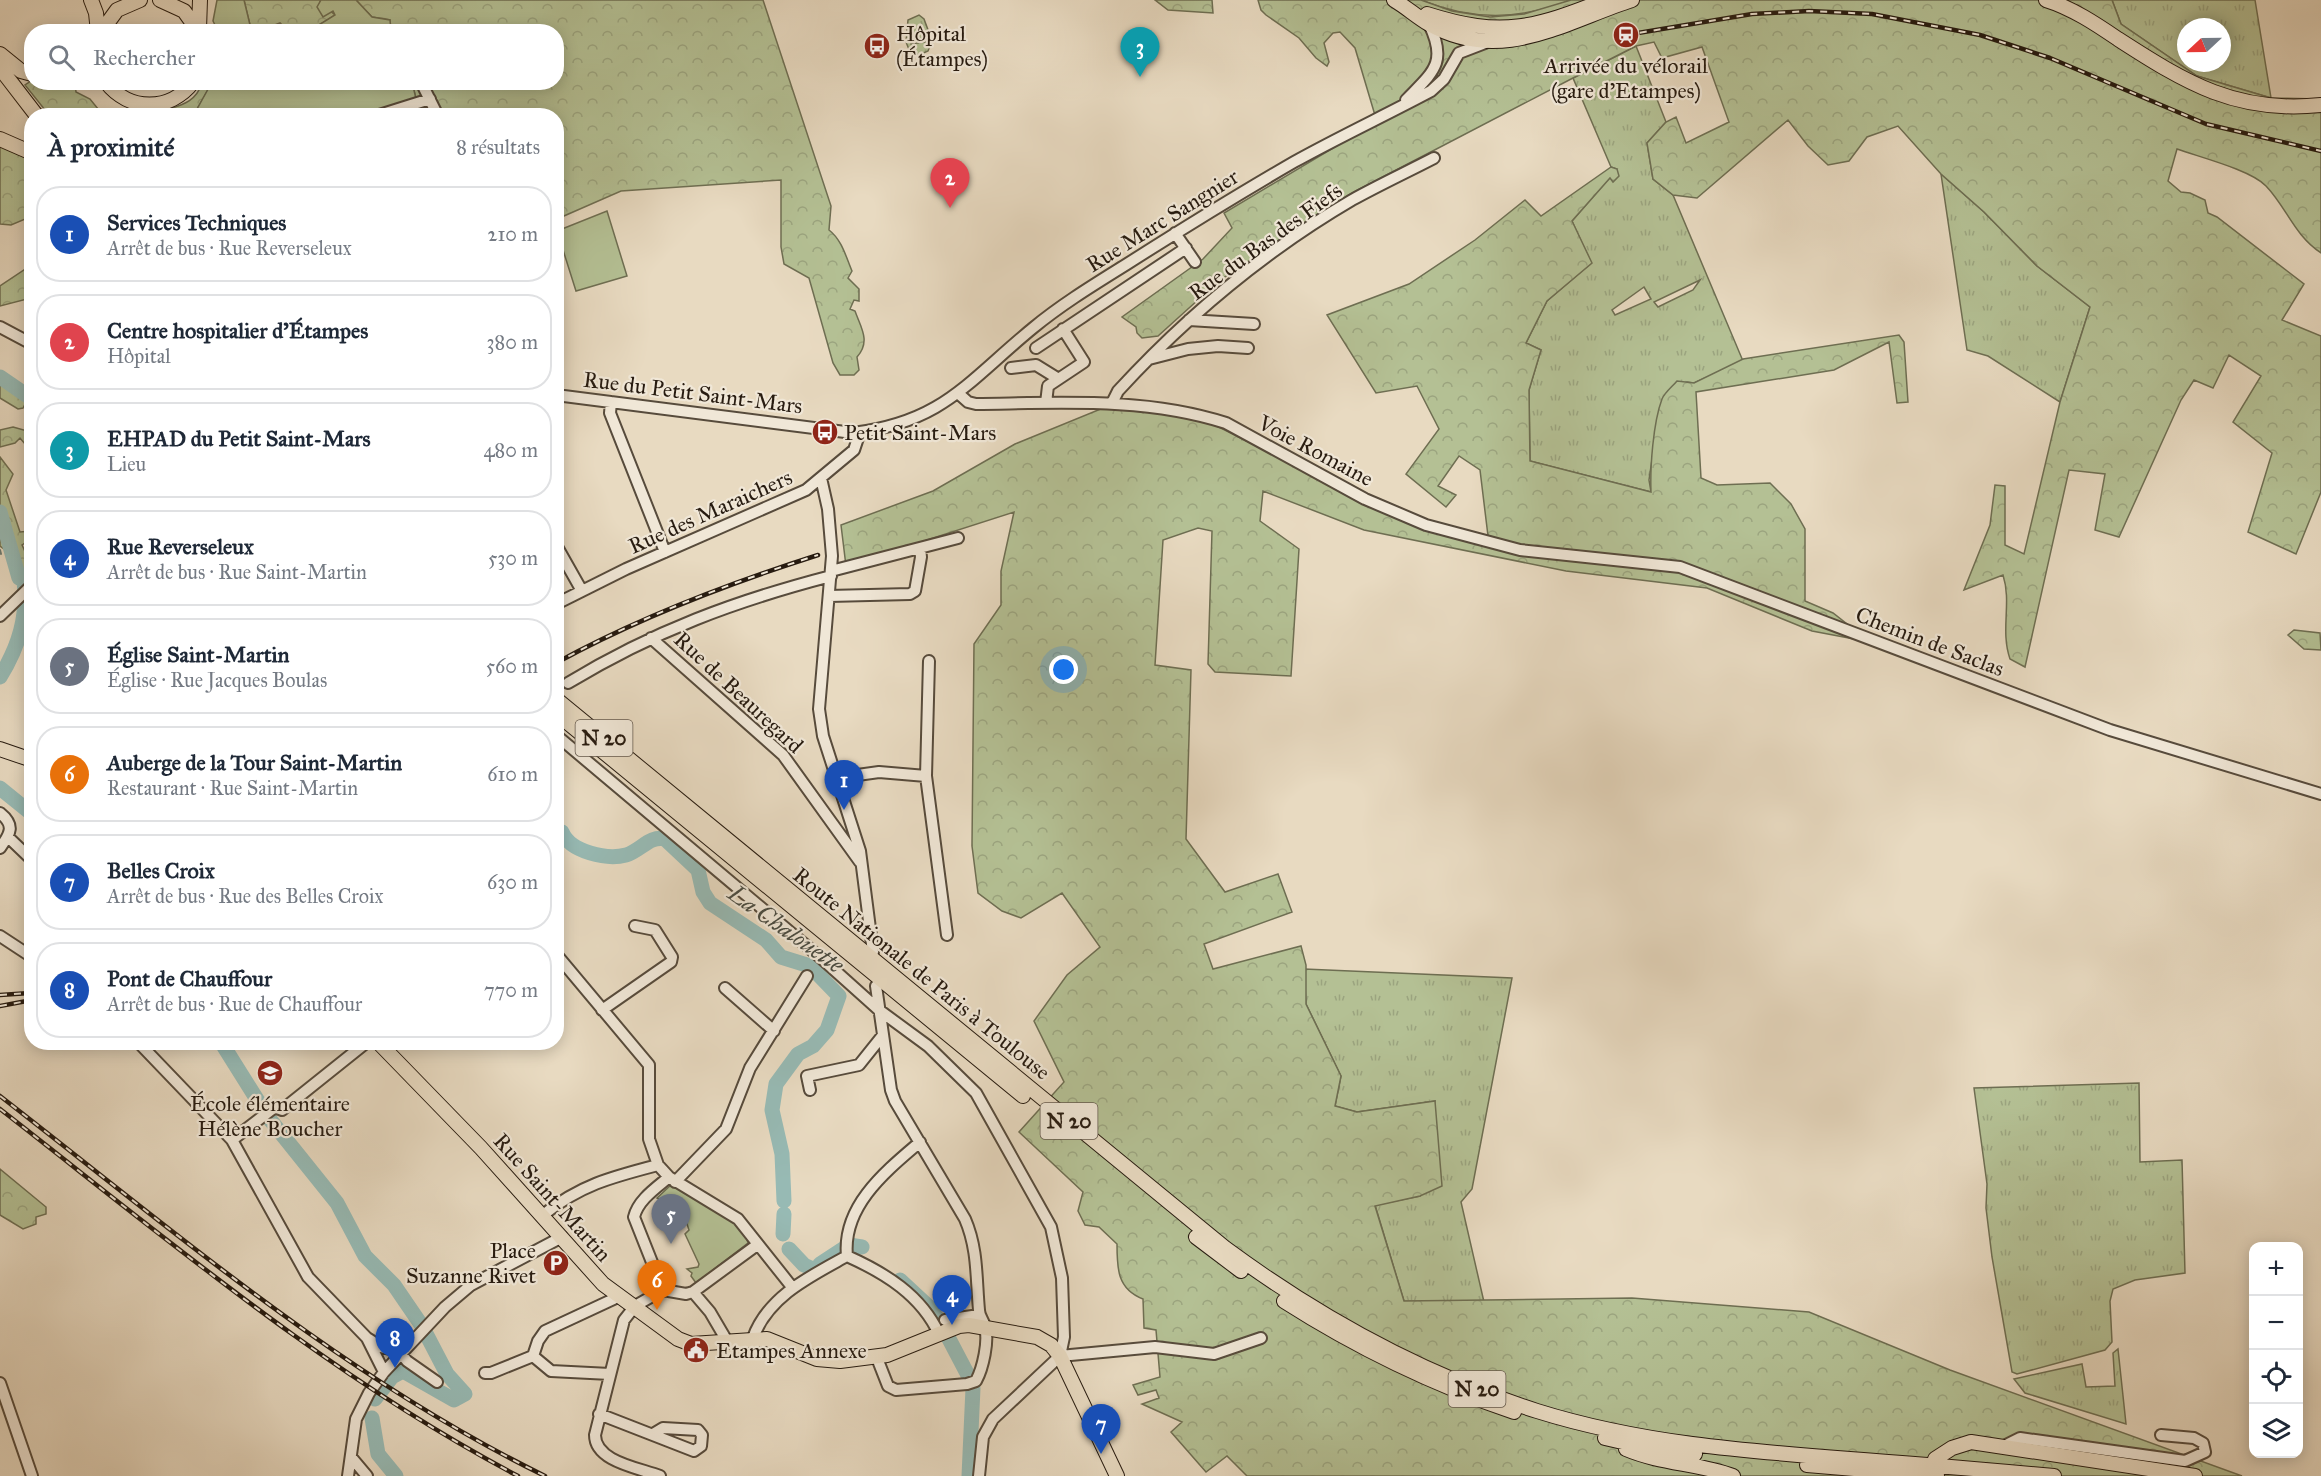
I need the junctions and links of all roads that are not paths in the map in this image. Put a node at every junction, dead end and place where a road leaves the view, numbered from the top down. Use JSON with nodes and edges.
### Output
{"nodes":[{"id":1,"x":91,"y":0,"type":"edge"},
{"id":2,"x":134,"y":0,"type":"edge"},
{"id":3,"x":161,"y":0,"type":"edge"},
{"id":4,"x":168,"y":0,"type":"edge"},
{"id":5,"x":200,"y":0,"type":"edge"},
{"id":6,"x":1394,"y":0,"type":"edge"},
{"id":7,"x":1605,"y":0,"type":"edge"},
{"id":8,"x":1631,"y":0,"type":"edge"},
{"id":9,"x":2046,"y":0,"type":"edge"},
{"id":10,"x":1408,"y":8,"type":"junction"},
{"id":11,"x":98,"y":24,"type":"edge"},
{"id":12,"x":106,"y":24,"type":"edge"},
{"id":13,"x":193,"y":24,"type":"edge"},
{"id":14,"x":199,"y":24,"type":"edge"},
{"id":15,"x":1429,"y":24,"type":"junction"},
{"id":16,"x":1449,"y":27,"type":"junction"},
{"id":17,"x":1492,"y":41,"type":"junction"},
{"id":18,"x":1438,"y":43,"type":"junction"},
{"id":19,"x":1458,"y":53,"type":"junction"},
{"id":20,"x":0,"y":54,"type":"edge"},
{"id":21,"x":0,"y":69,"type":"edge"},
{"id":22,"x":24,"y":72,"type":"edge"},
{"id":23,"x":0,"y":83,"type":"edge"},
{"id":24,"x":115,"y":90,"type":"edge"},
{"id":25,"x":185,"y":90,"type":"edge"},
{"id":26,"x":425,"y":90,"type":"edge"},
{"id":27,"x":430,"y":99,"type":"junction"},
{"id":28,"x":159,"y":104,"type":"junction"},
{"id":29,"x":1402,"y":104,"type":"junction"},
{"id":30,"x":2321,"y":105,"type":"edge"},
{"id":31,"x":31,"y":108,"type":"edge"},
{"id":32,"x":153,"y":108,"type":"edge"},
{"id":33,"x":401,"y":108,"type":"edge"},
{"id":34,"x":434,"y":108,"type":"edge"},
{"id":35,"x":24,"y":113,"type":"edge"},
{"id":36,"x":0,"y":140,"type":"edge"},
{"id":37,"x":24,"y":148,"type":"edge"},
{"id":38,"x":1434,"y":158,"type":"dead end"},
{"id":39,"x":1175,"y":233,"type":"junction"},
{"id":40,"x":1186,"y":248,"type":"junction"},
{"id":41,"x":1196,"y":262,"type":"dead end"},
{"id":42,"x":1189,"y":320,"type":"junction"},
{"id":43,"x":1254,"y":324,"type":"dead end"},
{"id":44,"x":0,"y":327,"type":"edge"},
{"id":45,"x":1063,"y":329,"type":"junction"},
{"id":46,"x":24,"y":340,"type":"edge"},
{"id":47,"x":1036,"y":348,"type":"dead end"},
{"id":48,"x":1248,"y":348,"type":"dead end"},
{"id":49,"x":1149,"y":359,"type":"junction"},
{"id":50,"x":1011,"y":368,"type":"dead end"},
{"id":51,"x":1057,"y":378,"type":"junction"},
{"id":52,"x":959,"y":394,"type":"junction"},
{"id":53,"x":564,"y":396,"type":"edge"},
{"id":54,"x":611,"y":402,"type":"junction"},
{"id":55,"x":1046,"y":403,"type":"junction"},
{"id":56,"x":1112,"y":404,"type":"junction"},
{"id":57,"x":860,"y":432,"type":"junction"},
{"id":58,"x":821,"y":478,"type":"junction"},
{"id":59,"x":958,"y":538,"type":"dead end"},
{"id":60,"x":920,"y":548,"type":"junction"},
{"id":61,"x":1520,"y":550,"type":"joint"},
{"id":62,"x":665,"y":552,"type":"junction"},
{"id":63,"x":564,"y":558,"type":"edge"},
{"id":64,"x":831,"y":573,"type":"junction"},
{"id":65,"x":582,"y":591,"type":"junction"},
{"id":66,"x":24,"y":592,"type":"edge"},
{"id":67,"x":829,"y":596,"type":"junction"},
{"id":68,"x":564,"y":600,"type":"edge"},
{"id":69,"x":0,"y":616,"type":"edge"},
{"id":70,"x":651,"y":638,"type":"junction"},
{"id":71,"x":929,"y":661,"type":"dead end"},
{"id":72,"x":568,"y":683,"type":"dead end"},
{"id":73,"x":564,"y":706,"type":"edge"},
{"id":74,"x":564,"y":720,"type":"edge"},
{"id":75,"x":564,"y":742,"type":"edge"},
{"id":76,"x":0,"y":748,"type":"edge"},
{"id":77,"x":24,"y":757,"type":"edge"},
{"id":78,"x":926,"y":776,"type":"junction"},
{"id":79,"x":836,"y":778,"type":"junction"},
{"id":80,"x":2321,"y":794,"type":"edge"},
{"id":81,"x":0,"y":813,"type":"edge"},
{"id":82,"x":851,"y":820,"type":"junction"},
{"id":83,"x":837,"y":827,"type":"junction"},
{"id":84,"x":8,"y":837,"type":"junction"},
{"id":85,"x":0,"y":848,"type":"edge"},
{"id":86,"x":24,"y":852,"type":"edge"},
{"id":87,"x":862,"y":865,"type":"junction"},
{"id":88,"x":635,"y":926,"type":"dead end"},
{"id":89,"x":947,"y":934,"type":"dead end"},
{"id":90,"x":0,"y":936,"type":"edge"},
{"id":91,"x":24,"y":952,"type":"edge"},
{"id":92,"x":873,"y":952,"type":"dead end"},
{"id":93,"x":564,"y":964,"type":"edge"},
{"id":94,"x":807,"y":976,"type":"dead end"},
{"id":95,"x":876,"y":987,"type":"dead end"},
{"id":96,"x":725,"y":988,"type":"dead end"},
{"id":97,"x":602,"y":1010,"type":"junction"},
{"id":98,"x":879,"y":1010,"type":"junction"},
{"id":99,"x":774,"y":1031,"type":"junction"},
{"id":100,"x":883,"y":1035,"type":"junction"},
{"id":101,"x":146,"y":1050,"type":"edge"},
{"id":102,"x":357,"y":1050,"type":"edge"},
{"id":103,"x":386,"y":1050,"type":"edge"},
{"id":104,"x":810,"y":1090,"type":"dead end"},
{"id":105,"x":232,"y":1140,"type":"junction"},
{"id":106,"x":920,"y":1142,"type":"junction"},
{"id":107,"x":658,"y":1165,"type":"junction"},
{"id":108,"x":672,"y":1180,"type":"junction"},
{"id":109,"x":543,"y":1215,"type":"junction"},
{"id":110,"x":562,"y":1237,"type":"junction"},
{"id":111,"x":757,"y":1245,"type":"junction"},
{"id":112,"x":846,"y":1249,"type":"junction"},
{"id":113,"x":792,"y":1287,"type":"junction"},
{"id":114,"x":663,"y":1290,"type":"junction"},
{"id":115,"x":693,"y":1292,"type":"junction"},
{"id":116,"x":618,"y":1297,"type":"junction"},
{"id":117,"x":635,"y":1306,"type":"junction"},
{"id":118,"x":982,"y":1321,"type":"junction"},
{"id":119,"x":944,"y":1329,"type":"junction"},
{"id":120,"x":367,"y":1338,"type":"junction"},
{"id":121,"x":753,"y":1338,"type":"junction"},
{"id":122,"x":1261,"y":1338,"type":"dead end"},
{"id":123,"x":727,"y":1341,"type":"junction"},
{"id":124,"x":401,"y":1354,"type":"junction"},
{"id":125,"x":533,"y":1356,"type":"junction"},
{"id":126,"x":1060,"y":1356,"type":"junction"},
{"id":127,"x":877,"y":1358,"type":"junction"},
{"id":128,"x":384,"y":1372,"type":"junction"},
{"id":129,"x":485,"y":1373,"type":"dead end"},
{"id":130,"x":610,"y":1374,"type":"junction"},
{"id":131,"x":437,"y":1382,"type":"dead end"},
{"id":132,"x":0,"y":1383,"type":"edge"},
{"id":133,"x":599,"y":1414,"type":"junction"},
{"id":134,"x":652,"y":1434,"type":"dead end"},
{"id":135,"x":2161,"y":1435,"type":"dead end"},
{"id":136,"x":1597,"y":1436,"type":"junction"},
{"id":137,"x":2005,"y":1446,"type":"junction"},
{"id":138,"x":1935,"y":1459,"type":"dead end"},
{"id":139,"x":353,"y":1460,"type":"junction"},
{"id":140,"x":32,"y":1476,"type":"edge"},
{"id":141,"x":348,"y":1476,"type":"edge"},
{"id":142,"x":366,"y":1476,"type":"edge"},
{"id":143,"x":660,"y":1476,"type":"edge"},
{"id":144,"x":979,"y":1476,"type":"edge"},
{"id":145,"x":1117,"y":1476,"type":"edge"},
{"id":146,"x":1733,"y":1476,"type":"edge"},
{"id":147,"x":1937,"y":1476,"type":"edge"},
{"id":148,"x":2054,"y":1476,"type":"edge"},
{"id":149,"x":2195,"y":1476,"type":"edge"}],
"edges":[{"from":1,"to":11,"type":"main road"},
{"from":2,"to":12,"type":"main road"},
{"from":3,"to":4,"type":"main road"},
{"from":3,"to":13,"type":"main road"},
{"from":5,"to":14,"type":"main road"},
{"from":6,"to":10,"type":"main road"},
{"from":7,"to":16,"type":"main road"},
{"from":8,"to":17,"type":"main road"},
{"from":9,"to":30,"type":"main road"},
{"from":10,"to":15,"type":"main road"},
{"from":10,"to":16,"type":"main road"},
{"from":15,"to":16,"type":"main road"},
{"from":15,"to":18,"type":"street"},
{"from":16,"to":17,"type":"main road"},
{"from":16,"to":18,"type":"street"},
{"from":16,"to":19,"type":"street"},
{"from":17,"to":19,"type":"street"},
{"from":18,"to":29,"type":"street","name":"Rue Marc Sangnier"},
{"from":19,"to":29,"type":"street","name":"Rue Marc Sangnier"},
{"from":20,"to":22,"type":"main road"},
{"from":21,"to":31,"type":"main road"},
{"from":23,"to":35,"type":"main road"},
{"from":24,"to":28,"type":"main road"},
{"from":25,"to":28,"type":"main road"},
{"from":26,"to":27,"type":"street"},
{"from":27,"to":33,"type":"street"},
{"from":27,"to":34,"type":"street"},
{"from":28,"to":32,"type":"main road"},
{"from":29,"to":39,"type":"street","name":"Rue Marc Sangnier"},
{"from":36,"to":37,"type":"main road"},
{"from":38,"to":42,"type":"street","name":"Rue du Bas des Fiefs"},
{"from":39,"to":40,"type":"street"},
{"from":39,"to":52,"type":"street","name":"Rue Marc Sangnier"},
{"from":40,"to":41,"type":"street"},
{"from":40,"to":45,"type":"street"},
{"from":42,"to":43,"type":"street"},
{"from":42,"to":49,"type":"street","name":"Rue du Bas des Fiefs"},
{"from":44,"to":46,"type":"street"},
{"from":45,"to":47,"type":"street"},
{"from":45,"to":51,"type":"street"},
{"from":48,"to":49,"type":"street"},
{"from":49,"to":56,"type":"street","name":"Rue du Bas des Fiefs"},
{"from":50,"to":51,"type":"street"},
{"from":51,"to":55,"type":"street"},
{"from":52,"to":55,"type":"street"},
{"from":52,"to":57,"type":"street","name":"Rue du Petit Saint-Mars"},
{"from":53,"to":54,"type":"street","name":"Rue du Petit Saint-Mars"},
{"from":54,"to":57,"type":"street","name":"Rue du Petit Saint-Mars"},
{"from":54,"to":62,"type":"street"},
{"from":55,"to":56,"type":"street","name":"Voie Romaine"},
{"from":56,"to":61,"type":"street","name":"Voie Romaine"},
{"from":57,"to":58,"type":"street","name":"Rue des Maraichers"},
{"from":58,"to":62,"type":"street","name":"Rue des Maraichers"},
{"from":58,"to":64,"type":"street"},
{"from":59,"to":60,"type":"street"},
{"from":60,"to":64,"type":"street"},
{"from":60,"to":67,"type":"street"},
{"from":61,"to":80,"type":"street","name":"Chemin de Saclas"},
{"from":62,"to":65,"type":"street","name":"Rue des Maraichers"},
{"from":63,"to":65,"type":"street"},
{"from":64,"to":67,"type":"street"},
{"from":64,"to":70,"type":"street"},
{"from":65,"to":68,"type":"street","name":"Rue des Maraichers"},
{"from":66,"to":69,"type":"street"},
{"from":67,"to":79,"type":"street"},
{"from":70,"to":72,"type":"street"},
{"from":70,"to":83,"type":"street","name":"Rue de Beauregard"},
{"from":71,"to":78,"type":"street"},
{"from":73,"to":148,"type":"main road","name":"Route Nationale de Paris à Toulouse","number":"N 20"},
{"from":74,"to":136,"type":"main road","name":"Route Nationale de Paris à Toulouse","number":"N 20"},
{"from":75,"to":98,"type":"street"},
{"from":76,"to":77,"type":"main road"},
{"from":78,"to":79,"type":"street"},
{"from":78,"to":89,"type":"street"},
{"from":79,"to":82,"type":"street"},
{"from":81,"to":84,"type":"street"},
{"from":82,"to":83,"type":"street"},
{"from":82,"to":87,"type":"street"},
{"from":83,"to":87,"type":"street","name":"Rue de Beauregard"},
{"from":84,"to":85,"type":"street"},
{"from":84,"to":86,"type":"street"},
{"from":87,"to":92,"type":"street"},
{"from":88,"to":97,"type":"street"},
{"from":90,"to":91,"type":"street"},
{"from":93,"to":97,"type":"street"},
{"from":94,"to":99,"type":"street"},
{"from":95,"to":98,"type":"street"},
{"from":96,"to":99,"type":"street"},
{"from":97,"to":107,"type":"street"},
{"from":98,"to":100,"type":"street"},
{"from":98,"to":126,"type":"street"},
{"from":99,"to":108,"type":"street"},
{"from":100,"to":104,"type":"street"},
{"from":100,"to":106,"type":"street"},
{"from":101,"to":105,"type":"street"},
{"from":102,"to":105,"type":"street"},
{"from":103,"to":109,"type":"main road","name":"Rue Saint-Martin"},
{"from":105,"to":120,"type":"street"},
{"from":106,"to":112,"type":"street"},
{"from":106,"to":118,"type":"street"},
{"from":107,"to":108,"type":"street"},
{"from":107,"to":109,"type":"street"},
{"from":108,"to":111,"type":"street"},
{"from":108,"to":114,"type":"street"},
{"from":109,"to":110,"type":"main road","name":"Rue Saint-Martin"},
{"from":110,"to":116,"type":"main road","name":"Rue Saint-Martin"},
{"from":110,"to":124,"type":"street"},
{"from":111,"to":113,"type":"street"},
{"from":111,"to":115,"type":"street"},
{"from":112,"to":113,"type":"street"},
{"from":112,"to":119,"type":"street"},
{"from":113,"to":121,"type":"street"},
{"from":114,"to":115,"type":"street"},
{"from":114,"to":117,"type":"street"},
{"from":115,"to":123,"type":"street"},
{"from":116,"to":117,"type":"main road","name":"Rue Saint-Martin"},
{"from":116,"to":125,"type":"street"},
{"from":117,"to":123,"type":"main road","name":"Rue Saint-Martin"},
{"from":117,"to":130,"type":"street"},
{"from":118,"to":119,"type":"main road","name":"Rue Saint-Martin"},
{"from":118,"to":126,"type":"main road","name":"Rue Saint-Martin"},
{"from":118,"to":127,"type":"street"},
{"from":119,"to":127,"type":"main road","name":"Rue Saint-Martin"},
{"from":120,"to":124,"type":"street"},
{"from":120,"to":128,"type":"street"},
{"from":121,"to":123,"type":"main road","name":"Rue Saint-Martin"},
{"from":121,"to":127,"type":"main road","name":"Rue Saint-Martin"},
{"from":122,"to":126,"type":"street"},
{"from":124,"to":128,"type":"street"},
{"from":124,"to":131,"type":"street"},
{"from":125,"to":129,"type":"street"},
{"from":125,"to":130,"type":"street"},
{"from":126,"to":144,"type":"street"},
{"from":126,"to":145,"type":"main road"},
{"from":128,"to":139,"type":"street"},
{"from":130,"to":133,"type":"street"},
{"from":132,"to":140,"type":"street"},
{"from":133,"to":134,"type":"street"},
{"from":133,"to":143,"type":"street"},
{"from":135,"to":137,"type":"street"},
{"from":136,"to":146,"type":"main road"},
{"from":136,"to":147,"type":"main road","name":"Route Nationale de Paris à Toulouse","number":"N 20"},
{"from":137,"to":138,"type":"main road"},
{"from":137,"to":149,"type":"main road"},
{"from":139,"to":141,"type":"street"},
{"from":139,"to":142,"type":"street"}]}
